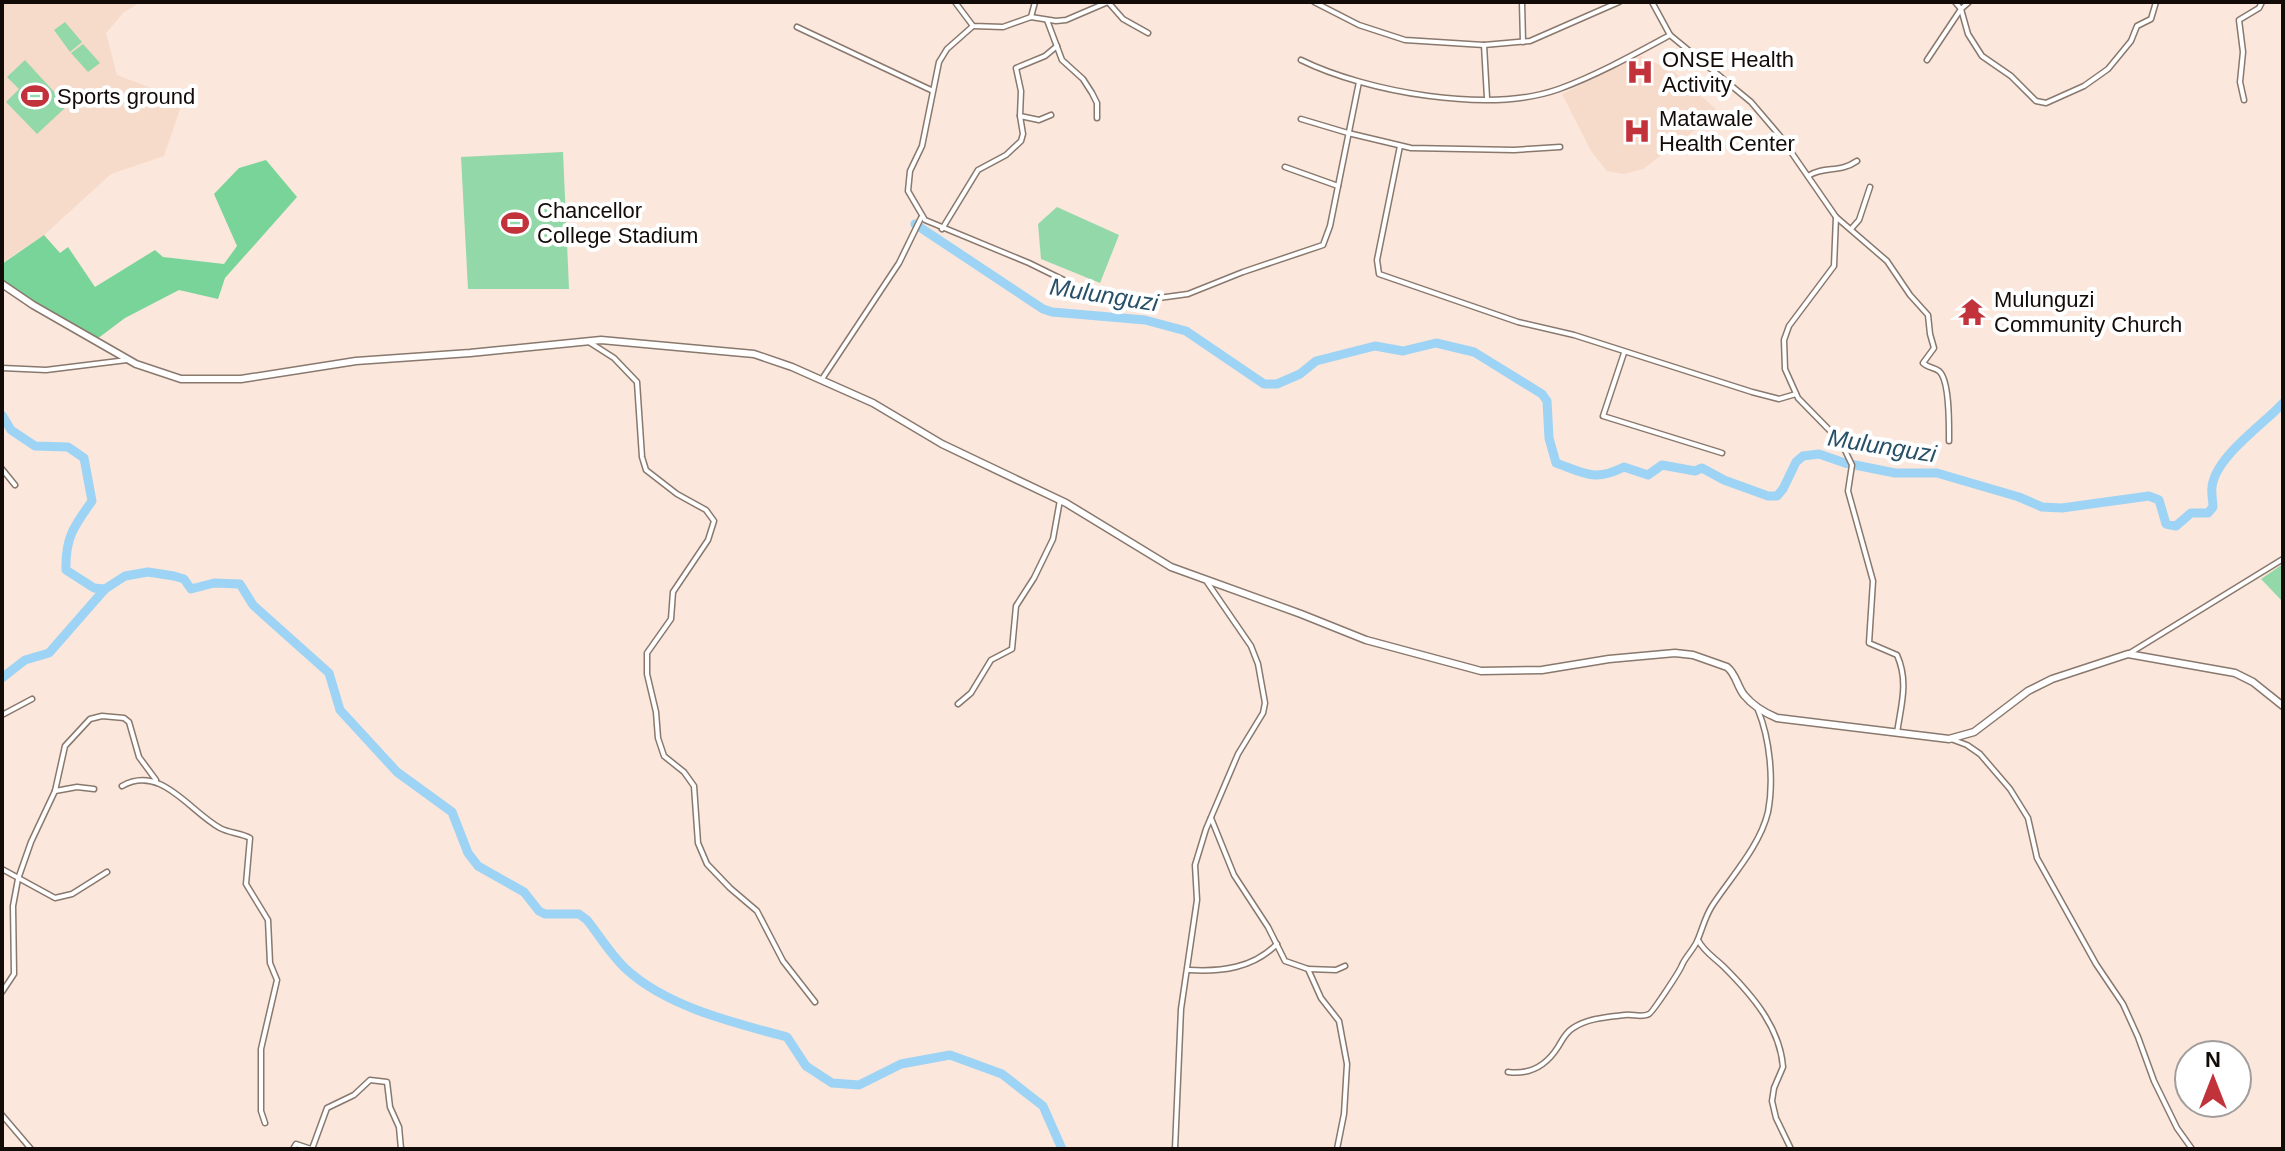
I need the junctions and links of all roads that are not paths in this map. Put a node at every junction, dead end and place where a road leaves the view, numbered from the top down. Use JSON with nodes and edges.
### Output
{"nodes":[{"id":1,"x":955,"y":2,"type":"edge"},
{"id":2,"x":1035,"y":2,"type":"edge"},
{"id":3,"x":1108,"y":2,"type":"edge"},
{"id":4,"x":1315,"y":2,"type":"edge"},
{"id":5,"x":1522,"y":2,"type":"edge"},
{"id":6,"x":1619,"y":2,"type":"edge"},
{"id":7,"x":1652,"y":2,"type":"edge"},
{"id":8,"x":1955,"y":2,"type":"edge"},
{"id":9,"x":1969,"y":2,"type":"edge"},
{"id":10,"x":2156,"y":2,"type":"edge"},
{"id":11,"x":2262,"y":2,"type":"edge"},
{"id":12,"x":1961,"y":9,"type":"junction"},
{"id":13,"x":1031,"y":17,"type":"junction"},
{"id":14,"x":1047,"y":20,"type":"junction"},
{"id":15,"x":973,"y":26,"type":"junction"},
{"id":16,"x":797,"y":27,"type":"dead end"},
{"id":17,"x":1148,"y":33,"type":"dead end"},
{"id":18,"x":1670,"y":35,"type":"junction"},
{"id":19,"x":1523,"y":42,"type":"junction"},
{"id":20,"x":1484,"y":45,"type":"junction"},
{"id":21,"x":1057,"y":46,"type":"junction"},
{"id":22,"x":1301,"y":60,"type":"dead end"},
{"id":23,"x":1927,"y":60,"type":"dead end"},
{"id":24,"x":1359,"y":82,"type":"junction"},
{"id":25,"x":931,"y":90,"type":"junction"},
{"id":26,"x":1487,"y":98,"type":"junction"},
{"id":27,"x":2244,"y":100,"type":"dead end"},
{"id":28,"x":1051,"y":115,"type":"dead end"},
{"id":29,"x":1020,"y":116,"type":"junction"},
{"id":30,"x":1097,"y":118,"type":"dead end"},
{"id":31,"x":1301,"y":119,"type":"dead end"},
{"id":32,"x":1348,"y":133,"type":"junction"},
{"id":33,"x":1400,"y":146,"type":"junction"},
{"id":34,"x":1560,"y":147,"type":"dead end"},
{"id":35,"x":1857,"y":161,"type":"dead end"},
{"id":36,"x":1285,"y":167,"type":"dead end"},
{"id":37,"x":1808,"y":176,"type":"junction"},
{"id":38,"x":1338,"y":186,"type":"junction"},
{"id":39,"x":1870,"y":187,"type":"dead end"},
{"id":40,"x":1836,"y":217,"type":"junction"},
{"id":41,"x":921,"y":218,"type":"junction"},
{"id":42,"x":942,"y":229,"type":"junction"},
{"id":43,"x":1851,"y":229,"type":"junction"},
{"id":44,"x":2,"y":284,"type":"edge"},
{"id":45,"x":587,"y":341,"type":"junction"},
{"id":46,"x":1624,"y":353,"type":"junction"},
{"id":47,"x":128,"y":359,"type":"junction"},
{"id":48,"x":2,"y":368,"type":"edge"},
{"id":49,"x":822,"y":379,"type":"junction"},
{"id":50,"x":1796,"y":394,"type":"junction"},
{"id":51,"x":1949,"y":441,"type":"dead end"},
{"id":52,"x":1722,"y":453,"type":"dead end"},
{"id":53,"x":2,"y":469,"type":"edge"},
{"id":54,"x":15,"y":485,"type":"dead end"},
{"id":55,"x":1060,"y":500,"type":"junction"},
{"id":56,"x":2283,"y":559,"type":"edge"},
{"id":57,"x":1207,"y":582,"type":"junction"},
{"id":58,"x":2128,"y":654,"type":"junction"},
{"id":59,"x":32,"y":699,"type":"dead end"},
{"id":60,"x":958,"y":704,"type":"dead end"},
{"id":61,"x":2283,"y":706,"type":"edge"},
{"id":62,"x":1757,"y":707,"type":"junction"},
{"id":63,"x":2,"y":715,"type":"edge"},
{"id":64,"x":1897,"y":733,"type":"junction"},
{"id":65,"x":1949,"y":739,"type":"junction"},
{"id":66,"x":157,"y":782,"type":"junction"},
{"id":67,"x":122,"y":786,"type":"dead end"},
{"id":68,"x":94,"y":789,"type":"dead end"},
{"id":69,"x":55,"y":791,"type":"junction"},
{"id":70,"x":1211,"y":818,"type":"junction"},
{"id":71,"x":2,"y":869,"type":"edge"},
{"id":72,"x":107,"y":872,"type":"dead end"},
{"id":73,"x":18,"y":879,"type":"junction"},
{"id":74,"x":1698,"y":940,"type":"junction"},
{"id":75,"x":1277,"y":944,"type":"junction"},
{"id":76,"x":1345,"y":966,"type":"dead end"},
{"id":77,"x":1308,"y":969,"type":"junction"},
{"id":78,"x":1188,"y":970,"type":"junction"},
{"id":79,"x":2,"y":992,"type":"edge"},
{"id":80,"x":815,"y":1002,"type":"dead end"},
{"id":81,"x":1508,"y":1072,"type":"dead end"},
{"id":82,"x":2,"y":1115,"type":"edge"},
{"id":83,"x":265,"y":1123,"type":"dead end"},
{"id":84,"x":31,"y":1149,"type":"edge"},
{"id":85,"x":293,"y":1149,"type":"edge"},
{"id":86,"x":312,"y":1149,"type":"edge"},
{"id":87,"x":401,"y":1149,"type":"edge"},
{"id":88,"x":1175,"y":1149,"type":"edge"},
{"id":89,"x":1337,"y":1149,"type":"edge"},
{"id":90,"x":1791,"y":1149,"type":"edge"},
{"id":91,"x":2192,"y":1149,"type":"edge"}],
"edges":[{"from":1,"to":15,"type":"street"},
{"from":2,"to":13,"type":"street"},
{"from":3,"to":14,"type":"street"},
{"from":3,"to":17,"type":"street"},
{"from":4,"to":20,"type":"street"},
{"from":5,"to":19,"type":"street"},
{"from":6,"to":19,"type":"street"},
{"from":7,"to":18,"type":"street"},
{"from":8,"to":12,"type":"street"},
{"from":9,"to":12,"type":"street"},
{"from":10,"to":12,"type":"street"},
{"from":11,"to":27,"type":"street"},
{"from":12,"to":23,"type":"street"},
{"from":13,"to":14,"type":"street"},
{"from":13,"to":15,"type":"street"},
{"from":14,"to":21,"type":"street"},
{"from":15,"to":25,"type":"street"},
{"from":16,"to":25,"type":"street"},
{"from":18,"to":26,"type":"street"},
{"from":18,"to":37,"type":"street"},
{"from":19,"to":20,"type":"street"},
{"from":20,"to":26,"type":"street"},
{"from":21,"to":29,"type":"street"},
{"from":21,"to":30,"type":"street"},
{"from":22,"to":24,"type":"street"},
{"from":24,"to":26,"type":"street"},
{"from":24,"to":32,"type":"street"},
{"from":25,"to":41,"type":"street"},
{"from":28,"to":29,"type":"street"},
{"from":29,"to":42,"type":"street"},
{"from":31,"to":32,"type":"street"},
{"from":32,"to":33,"type":"street"},
{"from":32,"to":38,"type":"street"},
{"from":33,"to":34,"type":"street"},
{"from":33,"to":46,"type":"street"},
{"from":35,"to":37,"type":"street"},
{"from":36,"to":38,"type":"street"},
{"from":37,"to":40,"type":"street"},
{"from":38,"to":42,"type":"street"},
{"from":39,"to":43,"type":"street"},
{"from":40,"to":43,"type":"street"},
{"from":40,"to":50,"type":"street"},
{"from":41,"to":42,"type":"street"},
{"from":41,"to":49,"type":"street"},
{"from":43,"to":51,"type":"street"},
{"from":44,"to":47,"type":"street"},
{"from":45,"to":47,"type":"street"},
{"from":45,"to":49,"type":"street"},
{"from":45,"to":80,"type":"street"},
{"from":46,"to":50,"type":"street"},
{"from":46,"to":52,"type":"street"},
{"from":47,"to":48,"type":"street"},
{"from":49,"to":55,"type":"street"},
{"from":50,"to":64,"type":"street"},
{"from":53,"to":54,"type":"street"},
{"from":55,"to":57,"type":"street"},
{"from":55,"to":60,"type":"street"},
{"from":56,"to":58,"type":"street"},
{"from":57,"to":62,"type":"street"},
{"from":57,"to":70,"type":"street"},
{"from":58,"to":61,"type":"street"},
{"from":58,"to":65,"type":"street"},
{"from":59,"to":63,"type":"street"},
{"from":62,"to":64,"type":"street"},
{"from":62,"to":74,"type":"street"},
{"from":64,"to":65,"type":"street"},
{"from":65,"to":91,"type":"street"},
{"from":66,"to":67,"type":"street"},
{"from":66,"to":69,"type":"street"},
{"from":66,"to":83,"type":"street"},
{"from":68,"to":69,"type":"street"},
{"from":69,"to":73,"type":"street"},
{"from":70,"to":75,"type":"street"},
{"from":70,"to":78,"type":"street"},
{"from":71,"to":73,"type":"street"},
{"from":72,"to":73,"type":"street"},
{"from":73,"to":79,"type":"street"},
{"from":74,"to":81,"type":"street"},
{"from":74,"to":90,"type":"street"},
{"from":75,"to":77,"type":"street"},
{"from":75,"to":78,"type":"street"},
{"from":76,"to":77,"type":"street"},
{"from":77,"to":89,"type":"street"},
{"from":78,"to":88,"type":"street"},
{"from":82,"to":84,"type":"street"},
{"from":85,"to":86,"type":"street"},
{"from":86,"to":87,"type":"street"}]}
